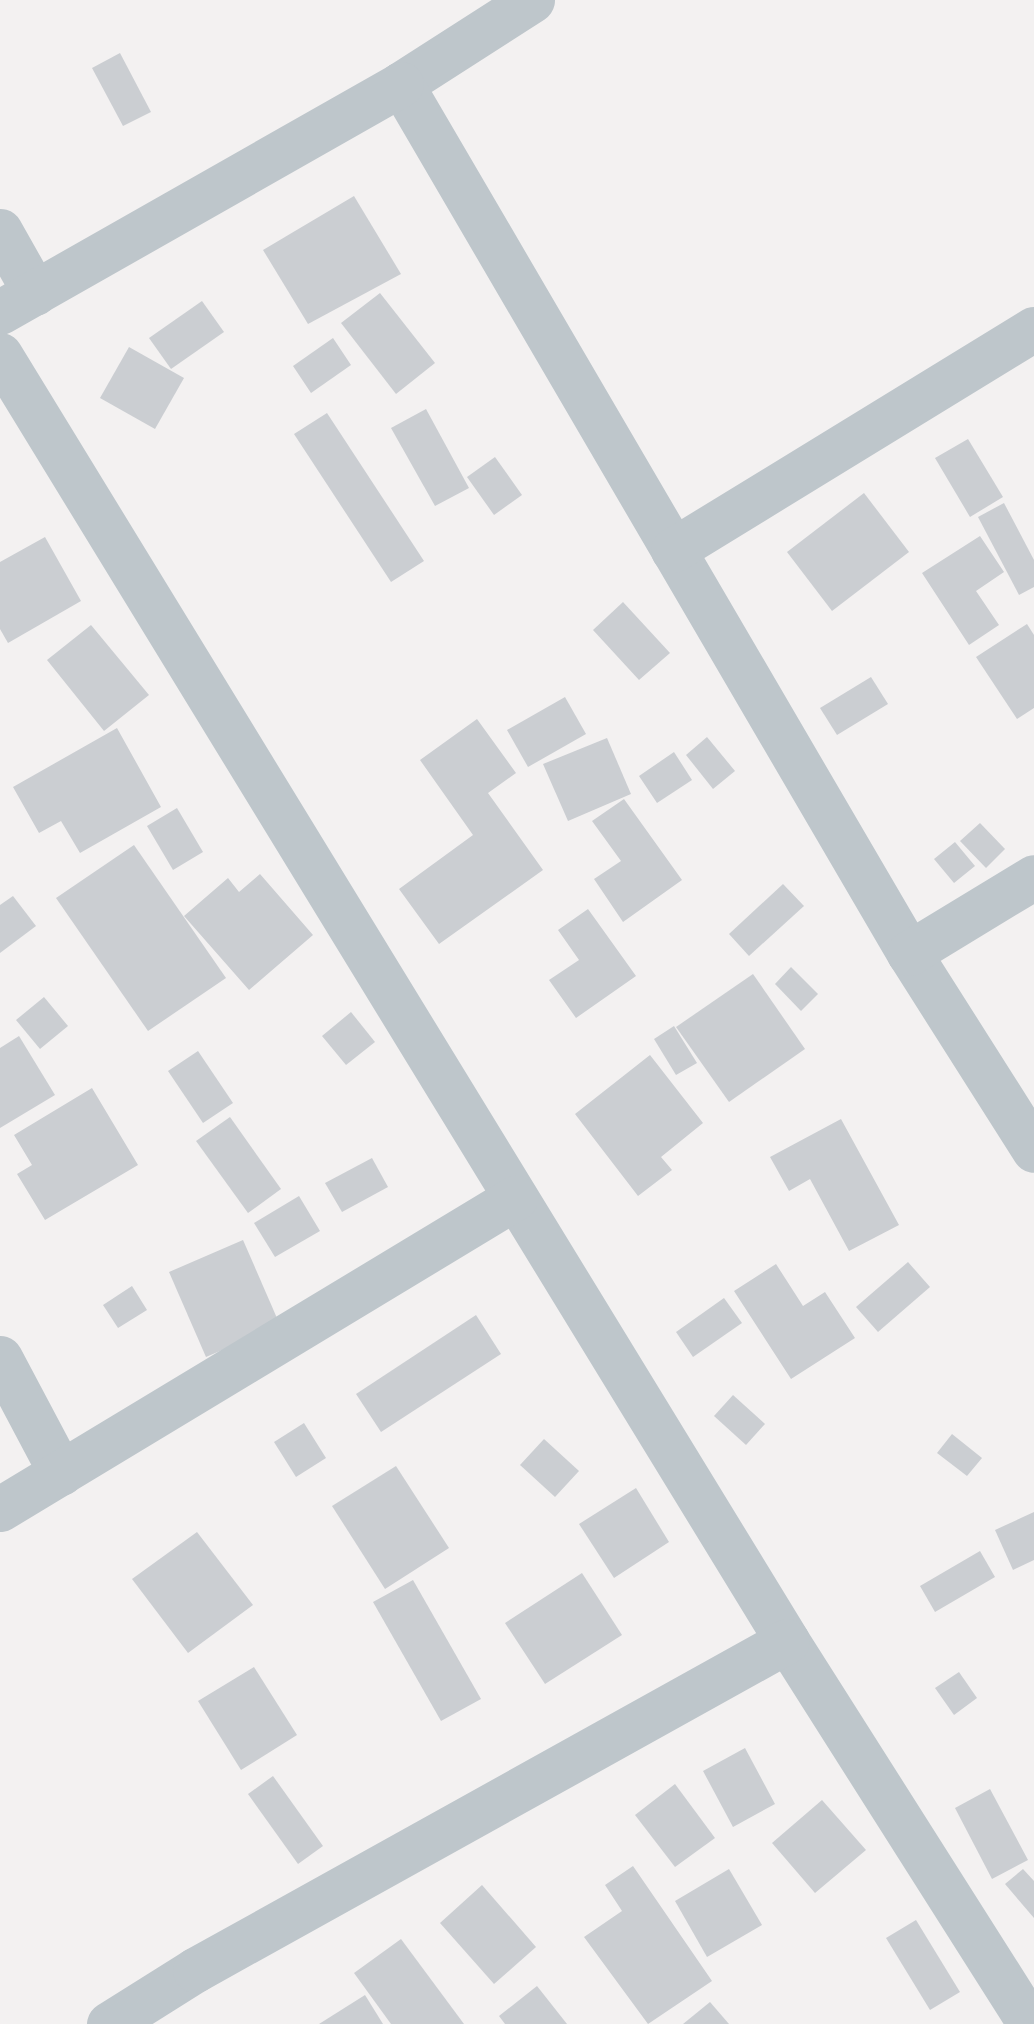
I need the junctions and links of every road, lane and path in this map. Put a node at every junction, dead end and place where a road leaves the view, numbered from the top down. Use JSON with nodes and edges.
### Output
{"nodes":[{"id":1,"x":532,"y":0,"type":"edge"},
{"id":2,"x":401,"y":84,"type":"junction"},
{"id":3,"x":0,"y":230,"type":"edge"},
{"id":4,"x":17,"y":302,"type":"edge"},
{"id":5,"x":1034,"y":328,"type":"edge"},
{"id":6,"x":0,"y":355,"type":"edge"},
{"id":7,"x":673,"y":550,"type":"junction"},
{"id":8,"x":1034,"y":878,"type":"edge"},
{"id":9,"x":909,"y":953,"type":"junction"},
{"id":10,"x":1034,"y":1150,"type":"edge"},
{"id":11,"x":516,"y":1198,"type":"junction"},
{"id":12,"x":0,"y":1358,"type":"edge"},
{"id":13,"x":61,"y":1473,"type":"junction"},
{"id":14,"x":0,"y":1509,"type":"edge"},
{"id":15,"x":786,"y":1641,"type":"junction"},
{"id":16,"x":1031,"y":2022,"type":"edge"},
{"id":17,"x":109,"y":2024,"type":"edge"}],
"edges":[{"from":1,"to":2,"type":"street"},
{"from":2,"to":4,"type":"street"},
{"from":2,"to":7,"type":"street"},
{"from":3,"to":4,"type":"street"},
{"from":5,"to":7,"type":"street"},
{"from":6,"to":11,"type":"street"},
{"from":7,"to":9,"type":"street"},
{"from":8,"to":9,"type":"street"},
{"from":9,"to":10,"type":"street"},
{"from":11,"to":13,"type":"street"},
{"from":11,"to":15,"type":"street"},
{"from":12,"to":13,"type":"street"},
{"from":13,"to":14,"type":"street"},
{"from":15,"to":16,"type":"street"},
{"from":15,"to":17,"type":"street"}]}
